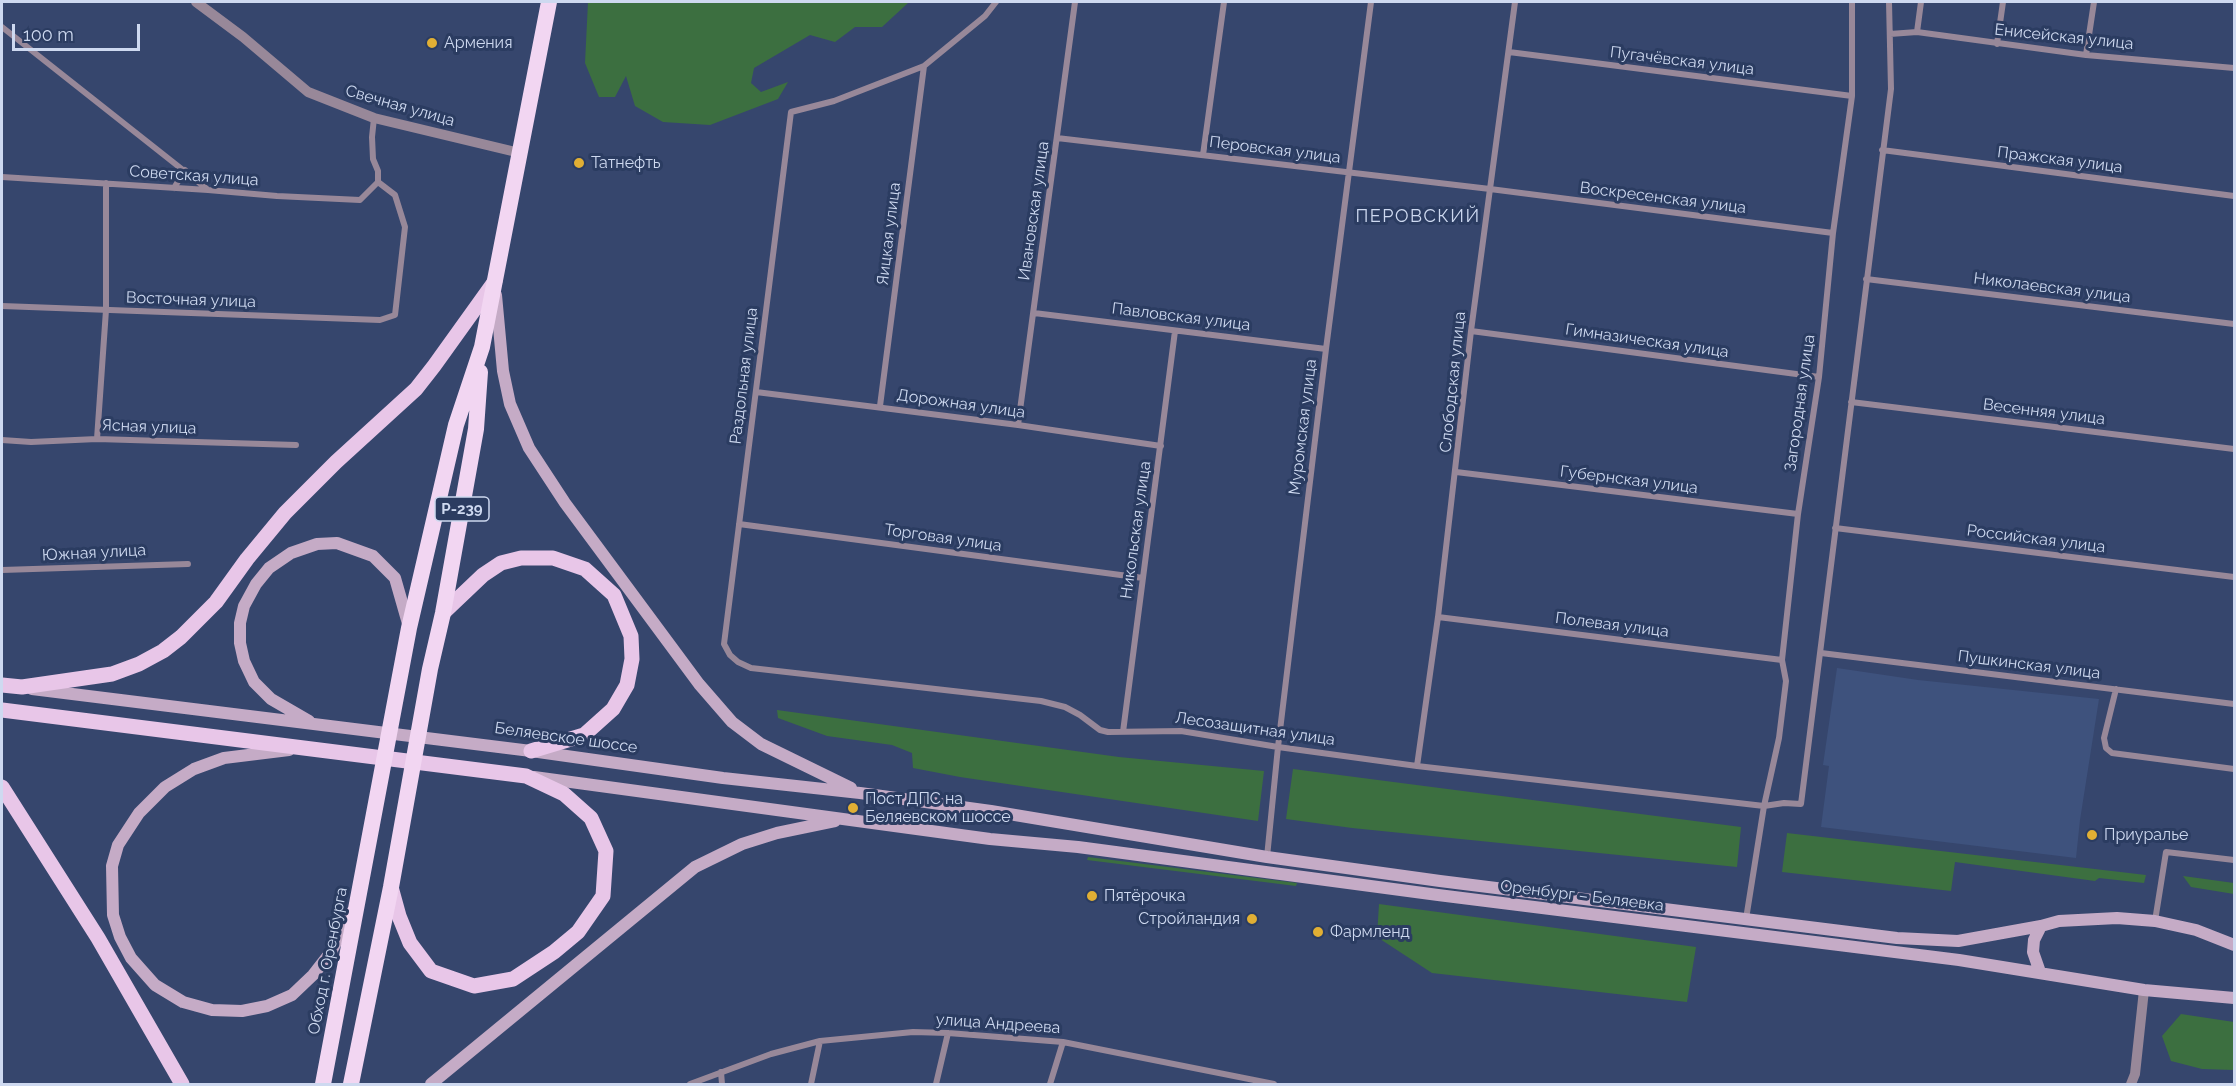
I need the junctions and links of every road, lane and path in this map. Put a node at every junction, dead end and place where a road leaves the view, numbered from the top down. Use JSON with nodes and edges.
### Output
{"nodes":[{"id":1,"x":196,"y":2,"type":"edge"},
{"id":2,"x":549,"y":2,"type":"edge"},
{"id":3,"x":996,"y":2,"type":"edge"},
{"id":4,"x":1075,"y":2,"type":"edge"},
{"id":5,"x":1224,"y":2,"type":"edge"},
{"id":6,"x":1371,"y":2,"type":"edge"},
{"id":7,"x":1515,"y":2,"type":"edge"},
{"id":8,"x":1852,"y":2,"type":"edge"},
{"id":9,"x":1890,"y":2,"type":"edge"},
{"id":10,"x":1921,"y":2,"type":"edge"},
{"id":11,"x":2003,"y":2,"type":"edge"},
{"id":12,"x":2094,"y":2,"type":"edge"},
{"id":13,"x":2,"y":27,"type":"edge"},
{"id":14,"x":1917,"y":32,"type":"junction"},
{"id":15,"x":1890,"y":34,"type":"junction"},
{"id":16,"x":1996,"y":44,"type":"junction"},
{"id":17,"x":1509,"y":52,"type":"junction"},
{"id":18,"x":2086,"y":55,"type":"junction"},
{"id":19,"x":924,"y":66,"type":"junction"},
{"id":20,"x":2235,"y":68,"type":"edge"},
{"id":21,"x":1852,"y":96,"type":"junction"},
{"id":22,"x":374,"y":118,"type":"junction"},
{"id":23,"x":1058,"y":138,"type":"junction"},
{"id":24,"x":1882,"y":150,"type":"junction"},
{"id":25,"x":520,"y":153,"type":"junction"},
{"id":26,"x":1203,"y":155,"type":"junction"},
{"id":27,"x":185,"y":170,"type":"junction"},
{"id":28,"x":1349,"y":172,"type":"junction"},
{"id":29,"x":2,"y":177,"type":"edge"},
{"id":30,"x":378,"y":182,"type":"junction"},
{"id":31,"x":106,"y":183,"type":"junction"},
{"id":32,"x":174,"y":188,"type":"junction"},
{"id":33,"x":1490,"y":189,"type":"junction"},
{"id":34,"x":208,"y":190,"type":"junction"},
{"id":35,"x":2235,"y":196,"type":"edge"},
{"id":36,"x":1833,"y":233,"type":"junction"},
{"id":37,"x":1866,"y":279,"type":"junction"},
{"id":38,"x":495,"y":281,"type":"junction"},
{"id":39,"x":2,"y":306,"type":"edge"},
{"id":40,"x":106,"y":310,"type":"junction"},
{"id":41,"x":1034,"y":313,"type":"junction"},
{"id":42,"x":2235,"y":324,"type":"edge"},
{"id":43,"x":1175,"y":331,"type":"junction"},
{"id":44,"x":1471,"y":331,"type":"junction"},
{"id":45,"x":482,"y":347,"type":"junction"},
{"id":46,"x":1326,"y":348,"type":"junction"},
{"id":47,"x":1819,"y":377,"type":"junction"},
{"id":48,"x":756,"y":392,"type":"junction"},
{"id":49,"x":1851,"y":402,"type":"junction"},
{"id":50,"x":880,"y":406,"type":"junction"},
{"id":51,"x":1018,"y":425,"type":"junction"},
{"id":52,"x":98,"y":439,"type":"junction"},
{"id":53,"x":2,"y":440,"type":"edge"},
{"id":54,"x":296,"y":446,"type":"dead end"},
{"id":55,"x":1161,"y":446,"type":"junction"},
{"id":56,"x":2235,"y":449,"type":"edge"},
{"id":57,"x":1456,"y":472,"type":"junction"},
{"id":58,"x":1798,"y":514,"type":"junction"},
{"id":59,"x":739,"y":524,"type":"junction"},
{"id":60,"x":1835,"y":528,"type":"junction"},
{"id":61,"x":188,"y":564,"type":"dead end"},
{"id":62,"x":2,"y":570,"type":"edge"},
{"id":63,"x":2235,"y":577,"type":"edge"},
{"id":64,"x":1143,"y":578,"type":"junction"},
{"id":65,"x":443,"y":613,"type":"junction"},
{"id":66,"x":1438,"y":617,"type":"junction"},
{"id":67,"x":409,"y":628,"type":"junction"},
{"id":68,"x":724,"y":644,"type":"joint"},
{"id":69,"x":1821,"y":653,"type":"junction"},
{"id":70,"x":1782,"y":660,"type":"junction"},
{"id":71,"x":2,"y":685,"type":"edge"},
{"id":72,"x":22,"y":687,"type":"junction"},
{"id":73,"x":2116,"y":689,"type":"junction"},
{"id":74,"x":2235,"y":704,"type":"edge"},
{"id":75,"x":2,"y":710,"type":"edge"},
{"id":76,"x":315,"y":724,"type":"junction"},
{"id":77,"x":1122,"y":732,"type":"junction"},
{"id":78,"x":1278,"y":747,"type":"junction"},
{"id":79,"x":307,"y":748,"type":"junction"},
{"id":80,"x":531,"y":751,"type":"junction"},
{"id":81,"x":1417,"y":766,"type":"junction"},
{"id":82,"x":2235,"y":769,"type":"edge"},
{"id":83,"x":526,"y":776,"type":"junction"},
{"id":84,"x":2,"y":787,"type":"edge"},
{"id":85,"x":860,"y":793,"type":"junction"},
{"id":86,"x":1764,"y":807,"type":"junction"},
{"id":87,"x":847,"y":818,"type":"junction"},
{"id":88,"x":1124,"y":834,"type":"joint"},
{"id":89,"x":1267,"y":857,"type":"junction"},
{"id":90,"x":2235,"y":860,"type":"edge"},
{"id":91,"x":391,"y":887,"type":"junction"},
{"id":92,"x":358,"y":900,"type":"junction"},
{"id":93,"x":1746,"y":919,"type":"junction"},
{"id":94,"x":2156,"y":921,"type":"junction"},
{"id":95,"x":2041,"y":926,"type":"junction"},
{"id":96,"x":2235,"y":945,"type":"edge"},
{"id":97,"x":2040,"y":972,"type":"junction"},
{"id":98,"x":2144,"y":990,"type":"junction"},
{"id":99,"x":2235,"y":998,"type":"edge"},
{"id":100,"x":948,"y":1033,"type":"junction"},
{"id":101,"x":820,"y":1041,"type":"junction"},
{"id":102,"x":1063,"y":1042,"type":"junction"},
{"id":103,"x":721,"y":1072,"type":"junction"},
{"id":104,"x":2135,"y":1081,"type":"edge"},
{"id":105,"x":182,"y":1084,"type":"edge"},
{"id":106,"x":323,"y":1084,"type":"edge"},
{"id":107,"x":351,"y":1084,"type":"edge"},
{"id":108,"x":431,"y":1084,"type":"edge"},
{"id":109,"x":690,"y":1084,"type":"edge"},
{"id":110,"x":722,"y":1084,"type":"edge"},
{"id":111,"x":811,"y":1084,"type":"edge"},
{"id":112,"x":936,"y":1084,"type":"edge"},
{"id":113,"x":1050,"y":1084,"type":"edge"},
{"id":114,"x":1274,"y":1084,"type":"edge"}],
"edges":[{"from":1,"to":22,"type":"street","name":"Свечная улица"},
{"from":2,"to":25,"type":"highway","number":"Р-239"},
{"from":3,"to":19,"type":"street"},
{"from":4,"to":23,"type":"street","name":"Ивановская улица"},
{"from":5,"to":26,"type":"street"},
{"from":6,"to":28,"type":"street","name":"Муромская улица"},
{"from":7,"to":17,"type":"street","name":"Слободская улица"},
{"from":8,"to":21,"type":"street","name":"Загородная улица"},
{"from":9,"to":15,"type":"street"},
{"from":10,"to":14,"type":"street"},
{"from":11,"to":16,"type":"street"},
{"from":12,"to":18,"type":"street"},
{"from":13,"to":27,"type":"street"},
{"from":14,"to":15,"type":"street","name":"Енисейская улица"},
{"from":14,"to":16,"type":"street","name":"Енисейская улица"},
{"from":15,"to":24,"type":"street"},
{"from":16,"to":18,"type":"street","name":"Енисейская улица"},
{"from":17,"to":21,"type":"street","name":"Пугачёвская улица"},
{"from":17,"to":33,"type":"street","name":"Слободская улица"},
{"from":18,"to":20,"type":"street","name":"Енисейская улица"},
{"from":19,"to":48,"type":"street","name":"Раздольная улица"},
{"from":19,"to":50,"type":"street","name":"Яицкая улица"},
{"from":21,"to":36,"type":"street","name":"Загородная улица"},
{"from":22,"to":25,"type":"street","name":"Свечная улица"},
{"from":22,"to":30,"type":"street"},
{"from":23,"to":26,"type":"street","name":"Перовская улица"},
{"from":23,"to":41,"type":"street","name":"Ивановская улица"},
{"from":24,"to":35,"type":"street","name":"Пражская улица"},
{"from":24,"to":37,"type":"street"},
{"from":25,"to":38,"type":"highway","number":"Р-239"},
{"from":26,"to":28,"type":"street","name":"Перовская улица"},
{"from":27,"to":32,"type":"street"},
{"from":27,"to":34,"type":"street"},
{"from":28,"to":33,"type":"street","name":"Перовская улица"},
{"from":28,"to":46,"type":"street","name":"Муромская улица"},
{"from":29,"to":31,"type":"street","name":"Советская улица"},
{"from":30,"to":34,"type":"street","name":"Советская улица"},
{"from":30,"to":40,"type":"street","name":"Восточная улица"},
{"from":31,"to":32,"type":"street","name":"Советская улица"},
{"from":31,"to":40,"type":"street"},
{"from":32,"to":34,"type":"street","name":"Советская улица"},
{"from":33,"to":36,"type":"street","name":"Воскресенская улица"},
{"from":33,"to":44,"type":"street","name":"Слободская улица"},
{"from":36,"to":47,"type":"street","name":"Загородная улица"},
{"from":37,"to":42,"type":"street","name":"Николаевская улица"},
{"from":37,"to":49,"type":"street"},
{"from":38,"to":45,"type":"highway","number":"Р-239"},
{"from":38,"to":72,"type":"main road"},
{"from":38,"to":85,"type":"main road"},
{"from":39,"to":40,"type":"street","name":"Восточная улица"},
{"from":40,"to":52,"type":"street"},
{"from":41,"to":43,"type":"street","name":"Павловская улица"},
{"from":41,"to":51,"type":"street","name":"Ивановская улица"},
{"from":43,"to":46,"type":"street","name":"Павловская улица"},
{"from":43,"to":55,"type":"street","name":"Никольская улица"},
{"from":44,"to":47,"type":"street","name":"Гимназическая улица"},
{"from":44,"to":57,"type":"street","name":"Слободская улица"},
{"from":45,"to":65,"type":"highway","number":"Р-239"},
{"from":45,"to":67,"type":"highway","number":"Р-239"},
{"from":46,"to":78,"type":"street","name":"Муромская улица"},
{"from":47,"to":58,"type":"street","name":"Загородная улица"},
{"from":48,"to":50,"type":"street","name":"Дорожная улица"},
{"from":48,"to":59,"type":"street","name":"Раздольная улица"},
{"from":49,"to":56,"type":"street","name":"Весенняя улица"},
{"from":49,"to":60,"type":"street"},
{"from":50,"to":51,"type":"street","name":"Дорожная улица"},
{"from":51,"to":55,"type":"street","name":"Дорожная улица"},
{"from":52,"to":53,"type":"street","name":"Ясная улица"},
{"from":52,"to":54,"type":"street","name":"Ясная улица"},
{"from":55,"to":64,"type":"street","name":"Никольская улица"},
{"from":57,"to":58,"type":"street","name":"Губернская улица"},
{"from":57,"to":66,"type":"street","name":"Слободская улица"},
{"from":58,"to":70,"type":"street","name":"Загородная улица"},
{"from":59,"to":64,"type":"street","name":"Торговая улица"},
{"from":59,"to":68,"type":"street","name":"Раздольная улица"},
{"from":60,"to":63,"type":"street","name":"Российская улица"},
{"from":60,"to":69,"type":"street"},
{"from":61,"to":62,"type":"street","name":"Южная улица"},
{"from":64,"to":77,"type":"street","name":"Никольская улица"},
{"from":65,"to":80,"type":"main road"},
{"from":65,"to":91,"type":"highway","number":"Р-239"},
{"from":66,"to":70,"type":"street","name":"Полевая улица"},
{"from":66,"to":81,"type":"street","name":"Слободская улица"},
{"from":67,"to":76,"type":"main road"},
{"from":67,"to":92,"type":"highway","name":"Обход г. Оренбурга","number":"Р-239"},
{"from":68,"to":77,"type":"street","name":"Лесозащитная улица"},
{"from":69,"to":73,"type":"street","name":"Пушкинская улица"},
{"from":69,"to":86,"type":"street","name":"Лесозащитная улица"},
{"from":70,"to":86,"type":"street","name":"Загородная улица"},
{"from":71,"to":72,"type":"main road","name":"Беляевское шоссе"},
{"from":72,"to":76,"type":"main road","name":"Беляевское шоссе"},
{"from":73,"to":74,"type":"street","name":"Пушкинская улица"},
{"from":73,"to":82,"type":"street"},
{"from":75,"to":79,"type":"main road"},
{"from":76,"to":80,"type":"main road","name":"Беляевское шоссе"},
{"from":77,"to":78,"type":"street","name":"Лесозащитная улица"},
{"from":78,"to":81,"type":"street","name":"Лесозащитная улица"},
{"from":78,"to":89,"type":"street","name":"Муромская улица"},
{"from":79,"to":83,"type":"main road"},
{"from":79,"to":92,"type":"main road"},
{"from":80,"to":85,"type":"main road","name":"Беляевское шоссе"},
{"from":81,"to":86,"type":"street","name":"Лесозащитная улица"},
{"from":83,"to":87,"type":"main road"},
{"from":83,"to":91,"type":"main road"},
{"from":84,"to":105,"type":"main road"},
{"from":85,"to":88,"type":"main road","name":"Беляевское шоссе"},
{"from":86,"to":93,"type":"street","name":"Загородная улица"},
{"from":87,"to":97,"type":"main road","name":"Оренбург – Беляевка"},
{"from":87,"to":108,"type":"main road"},
{"from":88,"to":89,"type":"main road","name":"Оренбург – Беляевка"},
{"from":89,"to":93,"type":"main road","name":"Оренбург – Беляевка"},
{"from":90,"to":94,"type":"street"},
{"from":91,"to":107,"type":"highway","number":"Р-239"},
{"from":92,"to":106,"type":"highway","name":"Обход г. Оренбурга","number":"Р-239"},
{"from":93,"to":95,"type":"main road","name":"Оренбург – Беляевка"},
{"from":94,"to":95,"type":"main road","name":"Оренбург – Беляевка"},
{"from":94,"to":96,"type":"main road","name":"Оренбург – Беляевка"},
{"from":95,"to":97,"type":"main road"},
{"from":97,"to":98,"type":"main road","name":"Оренбург – Беляевка"},
{"from":98,"to":99,"type":"main road","name":"Оренбург – Беляевка"},
{"from":98,"to":104,"type":"street"},
{"from":100,"to":101,"type":"street","name":"улица Андреева"},
{"from":100,"to":102,"type":"street","name":"улица Андреева"},
{"from":100,"to":112,"type":"street"},
{"from":101,"to":103,"type":"street","name":"улица Андреева"},
{"from":101,"to":111,"type":"street"},
{"from":102,"to":113,"type":"street"},
{"from":102,"to":114,"type":"street","name":"улица Андреева"},
{"from":103,"to":109,"type":"street","name":"улица Андреева"},
{"from":103,"to":110,"type":"street"}]}
